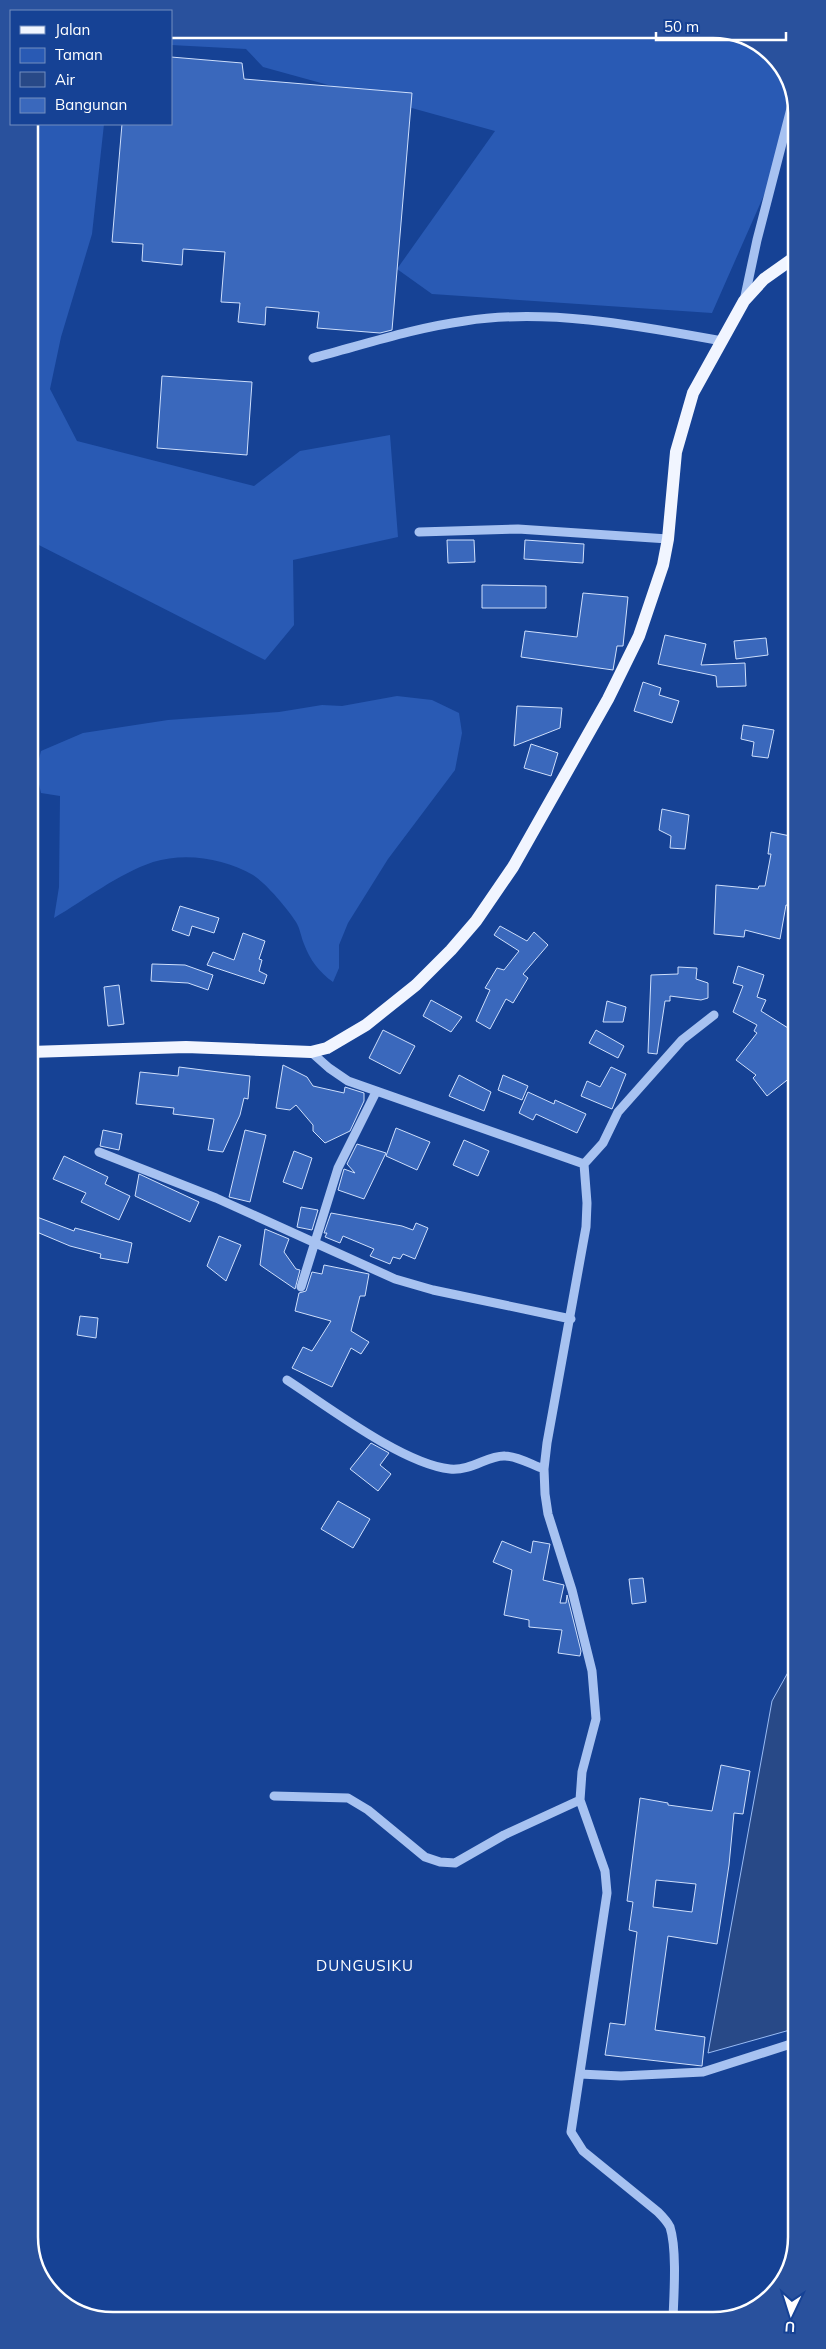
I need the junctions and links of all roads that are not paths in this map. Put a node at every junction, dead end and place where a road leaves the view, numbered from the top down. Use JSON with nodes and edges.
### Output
{"nodes":[{"id":1,"x":788,"y":120,"type":"edge"},
{"id":2,"x":788,"y":262,"type":"edge"},
{"id":3,"x":744,"y":301,"type":"junction"},
{"id":4,"x":722,"y":341,"type":"junction"},
{"id":5,"x":313,"y":358,"type":"dead end"},
{"id":6,"x":419,"y":532,"type":"dead end"},
{"id":7,"x":668,"y":539,"type":"junction"},
{"id":8,"x":714,"y":1016,"type":"dead end"},
{"id":9,"x":38,"y":1052,"type":"edge"},
{"id":10,"x":311,"y":1052,"type":"junction"},
{"id":11,"x":376,"y":1092,"type":"junction"},
{"id":12,"x":99,"y":1152,"type":"dead end"},
{"id":13,"x":584,"y":1164,"type":"junction"},
{"id":14,"x":314,"y":1242,"type":"junction"},
{"id":15,"x":301,"y":1287,"type":"dead end"},
{"id":16,"x":571,"y":1319,"type":"junction"},
{"id":17,"x":287,"y":1380,"type":"dead end"},
{"id":18,"x":544,"y":1469,"type":"junction"},
{"id":19,"x":274,"y":1796,"type":"dead end"},
{"id":20,"x":580,"y":1800,"type":"junction"},
{"id":21,"x":788,"y":2045,"type":"edge"},
{"id":22,"x":580,"y":2074,"type":"junction"},
{"id":23,"x":673,"y":2312,"type":"edge"}],
"edges":[{"from":1,"to":3,"type":"street"},
{"from":2,"to":3,"type":"main road"},
{"from":3,"to":4,"type":"main road"},
{"from":4,"to":5,"type":"street"},
{"from":4,"to":7,"type":"main road"},
{"from":6,"to":7,"type":"street"},
{"from":7,"to":10,"type":"main road"},
{"from":8,"to":13,"type":"street"},
{"from":9,"to":10,"type":"main road"},
{"from":10,"to":11,"type":"street"},
{"from":11,"to":13,"type":"street"},
{"from":11,"to":14,"type":"street"},
{"from":12,"to":14,"type":"street"},
{"from":13,"to":16,"type":"street"},
{"from":14,"to":15,"type":"street"},
{"from":14,"to":16,"type":"street"},
{"from":16,"to":18,"type":"street"},
{"from":17,"to":18,"type":"street"},
{"from":18,"to":20,"type":"street"},
{"from":19,"to":20,"type":"street"},
{"from":20,"to":22,"type":"street"},
{"from":21,"to":22,"type":"street"},
{"from":22,"to":23,"type":"street"}]}
